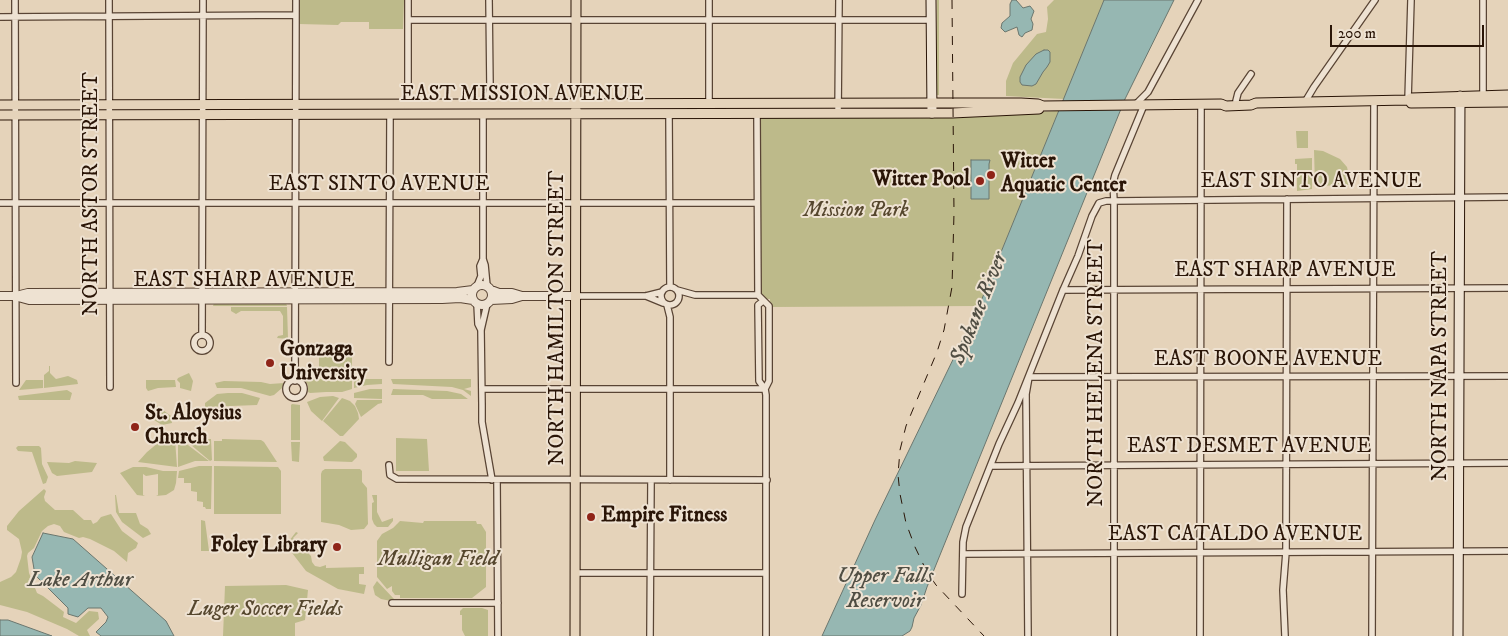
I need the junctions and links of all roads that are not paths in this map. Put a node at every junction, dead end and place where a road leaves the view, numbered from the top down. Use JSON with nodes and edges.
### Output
{"nodes":[{"id":1,"x":15,"y":0,"type":"edge"},
{"id":2,"x":109,"y":0,"type":"edge"},
{"id":3,"x":203,"y":0,"type":"edge"},
{"id":4,"x":296,"y":0,"type":"edge"},
{"id":5,"x":408,"y":0,"type":"edge"},
{"id":6,"x":489,"y":0,"type":"edge"},
{"id":7,"x":576,"y":0,"type":"edge"},
{"id":8,"x":709,"y":0,"type":"edge"},
{"id":9,"x":839,"y":0,"type":"edge"},
{"id":10,"x":931,"y":0,"type":"edge"},
{"id":11,"x":1198,"y":0,"type":"edge"},
{"id":12,"x":1411,"y":0,"type":"edge"},
{"id":13,"x":1483,"y":0,"type":"edge"},
{"id":14,"x":1372,"y":1,"type":"edge"},
{"id":15,"x":296,"y":15,"type":"junction"},
{"id":16,"x":109,"y":16,"type":"junction"},
{"id":17,"x":203,"y":16,"type":"junction"},
{"id":18,"x":0,"y":17,"type":"edge"},
{"id":19,"x":15,"y":17,"type":"junction"},
{"id":20,"x":408,"y":20,"type":"junction"},
{"id":21,"x":490,"y":20,"type":"junction"},
{"id":22,"x":576,"y":20,"type":"junction"},
{"id":23,"x":709,"y":20,"type":"junction"},
{"id":24,"x":839,"y":20,"type":"junction"},
{"id":25,"x":931,"y":20,"type":"junction"},
{"id":26,"x":1251,"y":74,"type":"dead end"},
{"id":27,"x":1148,"y":92,"type":"junction"},
{"id":28,"x":1483,"y":95,"type":"junction"},
{"id":29,"x":1508,"y":95,"type":"edge"},
{"id":30,"x":1460,"y":99,"type":"junction"},
{"id":31,"x":1408,"y":100,"type":"junction"},
{"id":32,"x":1236,"y":101,"type":"junction"},
{"id":33,"x":1374,"y":101,"type":"junction"},
{"id":34,"x":1305,"y":102,"type":"junction"},
{"id":35,"x":1508,"y":102,"type":"edge"},
{"id":36,"x":932,"y":103,"type":"junction"},
{"id":37,"x":1256,"y":103,"type":"junction"},
{"id":38,"x":109,"y":104,"type":"junction"},
{"id":39,"x":203,"y":104,"type":"junction"},
{"id":40,"x":296,"y":104,"type":"junction"},
{"id":41,"x":487,"y":104,"type":"junction"},
{"id":42,"x":522,"y":104,"type":"junction"},
{"id":43,"x":576,"y":104,"type":"junction"},
{"id":44,"x":709,"y":104,"type":"junction"},
{"id":45,"x":838,"y":104,"type":"junction"},
{"id":46,"x":1201,"y":104,"type":"junction"},
{"id":47,"x":1221,"y":104,"type":"junction"},
{"id":48,"x":0,"y":105,"type":"edge"},
{"id":49,"x":1138,"y":105,"type":"junction"},
{"id":50,"x":1156,"y":105,"type":"junction"},
{"id":51,"x":1044,"y":106,"type":"junction"},
{"id":52,"x":403,"y":107,"type":"junction"},
{"id":53,"x":16,"y":110,"type":"junction"},
{"id":54,"x":932,"y":113,"type":"junction"},
{"id":55,"x":203,"y":114,"type":"junction"},
{"id":56,"x":296,"y":114,"type":"junction"},
{"id":57,"x":390,"y":114,"type":"junction"},
{"id":58,"x":484,"y":114,"type":"junction"},
{"id":59,"x":576,"y":114,"type":"junction"},
{"id":60,"x":669,"y":114,"type":"junction"},
{"id":61,"x":757,"y":114,"type":"junction"},
{"id":62,"x":838,"y":114,"type":"junction"},
{"id":63,"x":0,"y":115,"type":"edge"},
{"id":64,"x":109,"y":115,"type":"junction"},
{"id":65,"x":1508,"y":197,"type":"edge"},
{"id":66,"x":1374,"y":198,"type":"junction"},
{"id":67,"x":1460,"y":198,"type":"junction"},
{"id":68,"x":1287,"y":199,"type":"junction"},
{"id":69,"x":1114,"y":200,"type":"junction"},
{"id":70,"x":1201,"y":200,"type":"junction"},
{"id":71,"x":203,"y":202,"type":"junction"},
{"id":72,"x":296,"y":202,"type":"junction"},
{"id":73,"x":483,"y":202,"type":"junction"},
{"id":74,"x":0,"y":203,"type":"edge"},
{"id":75,"x":16,"y":203,"type":"junction"},
{"id":76,"x":110,"y":203,"type":"junction"},
{"id":77,"x":389,"y":203,"type":"junction"},
{"id":78,"x":577,"y":203,"type":"junction"},
{"id":79,"x":669,"y":203,"type":"junction"},
{"id":80,"x":757,"y":203,"type":"junction"},
{"id":81,"x":483,"y":259,"type":"junction"},
{"id":82,"x":670,"y":287,"type":"junction"},
{"id":83,"x":475,"y":288,"type":"junction"},
{"id":84,"x":489,"y":288,"type":"junction"},
{"id":85,"x":1460,"y":288,"type":"junction"},
{"id":86,"x":1508,"y":288,"type":"edge"},
{"id":87,"x":1373,"y":289,"type":"junction"},
{"id":88,"x":677,"y":290,"type":"junction"},
{"id":89,"x":1063,"y":290,"type":"junction"},
{"id":90,"x":1114,"y":290,"type":"junction"},
{"id":91,"x":1200,"y":290,"type":"junction"},
{"id":92,"x":1287,"y":290,"type":"junction"},
{"id":93,"x":662,"y":292,"type":"junction"},
{"id":94,"x":695,"y":295,"type":"junction"},
{"id":95,"x":758,"y":295,"type":"junction"},
{"id":96,"x":0,"y":296,"type":"edge"},
{"id":97,"x":16,"y":296,"type":"junction"},
{"id":98,"x":110,"y":296,"type":"junction"},
{"id":99,"x":202,"y":296,"type":"junction"},
{"id":100,"x":296,"y":296,"type":"junction"},
{"id":101,"x":389,"y":296,"type":"junction"},
{"id":102,"x":522,"y":296,"type":"junction"},
{"id":103,"x":577,"y":296,"type":"junction"},
{"id":104,"x":646,"y":296,"type":"junction"},
{"id":105,"x":763,"y":301,"type":"junction"},
{"id":106,"x":475,"y":302,"type":"junction"},
{"id":107,"x":489,"y":302,"type":"junction"},
{"id":108,"x":676,"y":303,"type":"junction"},
{"id":109,"x":665,"y":304,"type":"junction"},
{"id":110,"x":670,"y":317,"type":"junction"},
{"id":111,"x":481,"y":330,"type":"junction"},
{"id":112,"x":202,"y":335,"type":"dead end"},
{"id":113,"x":389,"y":362,"type":"dead end"},
{"id":114,"x":1373,"y":376,"type":"junction"},
{"id":115,"x":1459,"y":376,"type":"junction"},
{"id":116,"x":1508,"y":376,"type":"edge"},
{"id":117,"x":1029,"y":377,"type":"junction"},
{"id":118,"x":1287,"y":377,"type":"junction"},
{"id":119,"x":1114,"y":378,"type":"junction"},
{"id":120,"x":1201,"y":378,"type":"junction"},
{"id":121,"x":296,"y":381,"type":"dead end"},
{"id":122,"x":16,"y":383,"type":"dead end"},
{"id":123,"x":110,"y":387,"type":"dead end"},
{"id":124,"x":482,"y":389,"type":"junction"},
{"id":125,"x":670,"y":389,"type":"junction"},
{"id":126,"x":765,"y":389,"type":"junction"},
{"id":127,"x":576,"y":390,"type":"junction"},
{"id":128,"x":1459,"y":463,"type":"junction"},
{"id":129,"x":1508,"y":463,"type":"edge"},
{"id":130,"x":1373,"y":464,"type":"junction"},
{"id":131,"x":389,"y":465,"type":"dead end"},
{"id":132,"x":1200,"y":465,"type":"junction"},
{"id":133,"x":1286,"y":465,"type":"junction"},
{"id":134,"x":991,"y":466,"type":"junction"},
{"id":135,"x":1028,"y":466,"type":"junction"},
{"id":136,"x":1114,"y":466,"type":"junction"},
{"id":137,"x":494,"y":480,"type":"junction"},
{"id":138,"x":576,"y":480,"type":"junction"},
{"id":139,"x":651,"y":480,"type":"junction"},
{"id":140,"x":670,"y":480,"type":"junction"},
{"id":141,"x":767,"y":480,"type":"junction"},
{"id":142,"x":1508,"y":550,"type":"edge"},
{"id":143,"x":1458,"y":551,"type":"junction"},
{"id":144,"x":1200,"y":552,"type":"junction"},
{"id":145,"x":1286,"y":552,"type":"junction"},
{"id":146,"x":1372,"y":552,"type":"junction"},
{"id":147,"x":1114,"y":553,"type":"junction"},
{"id":148,"x":963,"y":554,"type":"junction"},
{"id":149,"x":1028,"y":554,"type":"junction"},
{"id":150,"x":766,"y":573,"type":"junction"},
{"id":151,"x":576,"y":574,"type":"junction"},
{"id":152,"x":650,"y":574,"type":"junction"},
{"id":153,"x":962,"y":594,"type":"dead end"},
{"id":154,"x":392,"y":603,"type":"dead end"},
{"id":155,"x":498,"y":603,"type":"junction"},
{"id":156,"x":498,"y":636,"type":"edge"},
{"id":157,"x":576,"y":636,"type":"edge"},
{"id":158,"x":650,"y":636,"type":"edge"},
{"id":159,"x":766,"y":636,"type":"edge"},
{"id":160,"x":1028,"y":636,"type":"edge"},
{"id":161,"x":1114,"y":636,"type":"edge"},
{"id":162,"x":1200,"y":636,"type":"edge"},
{"id":163,"x":1285,"y":636,"type":"edge"},
{"id":164,"x":1372,"y":636,"type":"edge"},
{"id":165,"x":1458,"y":636,"type":"edge"}],
"edges":[{"from":1,"to":19,"type":"street"},
{"from":2,"to":16,"type":"street","name":"NORTH ASTOR STREET"},
{"from":3,"to":17,"type":"street"},
{"from":4,"to":15,"type":"street"},
{"from":5,"to":20,"type":"street"},
{"from":6,"to":21,"type":"street"},
{"from":7,"to":22,"type":"main road","name":"NORTH HAMILTON STREET"},
{"from":8,"to":23,"type":"street"},
{"from":9,"to":24,"type":"street"},
{"from":10,"to":25,"type":"main road"},
{"from":11,"to":27,"type":"street"},
{"from":12,"to":31,"type":"street"},
{"from":13,"to":28,"type":"street"},
{"from":14,"to":34,"type":"street"},
{"from":15,"to":17,"type":"street"},
{"from":15,"to":40,"type":"street"},
{"from":16,"to":17,"type":"street"},
{"from":16,"to":19,"type":"street"},
{"from":16,"to":38,"type":"street","name":"NORTH ASTOR STREET"},
{"from":17,"to":39,"type":"street"},
{"from":18,"to":19,"type":"street"},
{"from":19,"to":53,"type":"street"},
{"from":20,"to":21,"type":"street"},
{"from":20,"to":52,"type":"street"},
{"from":21,"to":22,"type":"street"},
{"from":21,"to":41,"type":"street"},
{"from":22,"to":23,"type":"street"},
{"from":22,"to":43,"type":"main road","name":"NORTH HAMILTON STREET"},
{"from":23,"to":24,"type":"street"},
{"from":23,"to":44,"type":"street"},
{"from":24,"to":25,"type":"street"},
{"from":24,"to":45,"type":"street"},
{"from":25,"to":36,"type":"main road"},
{"from":26,"to":32,"type":"street"},
{"from":27,"to":49,"type":"street"},
{"from":27,"to":50,"type":"street"},
{"from":28,"to":29,"type":"main road","name":"EAST MISSION AVENUE"},
{"from":28,"to":30,"type":"main road","name":"EAST MISSION AVENUE"},
{"from":30,"to":31,"type":"main road","name":"EAST MISSION AVENUE"},
{"from":30,"to":35,"type":"main road","name":"EAST MISSION AVENUE"},
{"from":30,"to":67,"type":"main road","name":"NORTH NAPA STREET"},
{"from":31,"to":33,"type":"main road","name":"EAST MISSION AVENUE"},
{"from":32,"to":37,"type":"main road","name":"EAST MISSION AVENUE"},
{"from":32,"to":47,"type":"main road","name":"EAST MISSION AVENUE"},
{"from":33,"to":34,"type":"main road","name":"EAST MISSION AVENUE"},
{"from":33,"to":66,"type":"street"},
{"from":34,"to":37,"type":"main road","name":"EAST MISSION AVENUE"},
{"from":36,"to":45,"type":"main road","name":"EAST MISSION AVENUE"},
{"from":36,"to":51,"type":"main road","name":"EAST MISSION AVENUE"},
{"from":36,"to":54,"type":"main road"},
{"from":37,"to":47,"type":"main road","name":"EAST MISSION AVENUE"},
{"from":38,"to":39,"type":"main road","name":"EAST MISSION AVENUE"},
{"from":38,"to":53,"type":"main road","name":"EAST MISSION AVENUE"},
{"from":38,"to":64,"type":"street","name":"NORTH ASTOR STREET"},
{"from":39,"to":40,"type":"main road","name":"EAST MISSION AVENUE"},
{"from":39,"to":55,"type":"street"},
{"from":40,"to":52,"type":"main road","name":"EAST MISSION AVENUE"},
{"from":40,"to":56,"type":"street"},
{"from":41,"to":42,"type":"main road","name":"EAST MISSION AVENUE"},
{"from":41,"to":52,"type":"main road","name":"EAST MISSION AVENUE"},
{"from":42,"to":43,"type":"main road","name":"EAST MISSION AVENUE"},
{"from":42,"to":58,"type":"main road"},
{"from":43,"to":44,"type":"main road","name":"EAST MISSION AVENUE"},
{"from":43,"to":59,"type":"main road","name":"NORTH HAMILTON STREET"},
{"from":44,"to":45,"type":"main road","name":"EAST MISSION AVENUE"},
{"from":45,"to":62,"type":"street"},
{"from":46,"to":47,"type":"main road","name":"EAST MISSION AVENUE"},
{"from":46,"to":50,"type":"main road","name":"EAST MISSION AVENUE"},
{"from":46,"to":70,"type":"street"},
{"from":48,"to":53,"type":"main road","name":"EAST MISSION AVENUE"},
{"from":49,"to":50,"type":"main road","name":"EAST MISSION AVENUE"},
{"from":49,"to":51,"type":"main road","name":"EAST MISSION AVENUE"},
{"from":49,"to":69,"type":"street","name":"NORTH HELENA STREET"},
{"from":51,"to":54,"type":"main road","name":"EAST MISSION AVENUE"},
{"from":52,"to":57,"type":"main road","name":"EAST MISSION AVENUE"},
{"from":52,"to":58,"type":"main road","name":"EAST MISSION AVENUE"},
{"from":53,"to":63,"type":"main road","name":"EAST MISSION AVENUE"},
{"from":53,"to":64,"type":"main road","name":"EAST MISSION AVENUE"},
{"from":53,"to":75,"type":"street"},
{"from":54,"to":62,"type":"main road","name":"EAST MISSION AVENUE"},
{"from":55,"to":56,"type":"main road","name":"EAST MISSION AVENUE"},
{"from":55,"to":64,"type":"main road","name":"EAST MISSION AVENUE"},
{"from":55,"to":71,"type":"street"},
{"from":56,"to":57,"type":"main road","name":"EAST MISSION AVENUE"},
{"from":56,"to":72,"type":"street"},
{"from":57,"to":77,"type":"street"},
{"from":58,"to":59,"type":"main road","name":"EAST MISSION AVENUE"},
{"from":58,"to":73,"type":"street"},
{"from":59,"to":60,"type":"main road","name":"EAST MISSION AVENUE"},
{"from":59,"to":78,"type":"main road","name":"NORTH HAMILTON STREET"},
{"from":60,"to":61,"type":"main road","name":"EAST MISSION AVENUE"},
{"from":60,"to":79,"type":"street"},
{"from":61,"to":62,"type":"main road","name":"EAST MISSION AVENUE"},
{"from":61,"to":80,"type":"street"},
{"from":64,"to":76,"type":"street","name":"NORTH ASTOR STREET"},
{"from":65,"to":67,"type":"street","name":"EAST SINTO AVENUE"},
{"from":66,"to":67,"type":"street","name":"EAST SINTO AVENUE"},
{"from":66,"to":68,"type":"street","name":"EAST SINTO AVENUE"},
{"from":66,"to":87,"type":"street"},
{"from":67,"to":85,"type":"main road","name":"NORTH NAPA STREET"},
{"from":68,"to":70,"type":"street","name":"EAST SINTO AVENUE"},
{"from":68,"to":92,"type":"street"},
{"from":69,"to":70,"type":"street","name":"EAST SINTO AVENUE"},
{"from":69,"to":89,"type":"street"},
{"from":69,"to":90,"type":"street","name":"NORTH HELENA STREET"},
{"from":70,"to":91,"type":"street"},
{"from":71,"to":72,"type":"street","name":"EAST SINTO AVENUE"},
{"from":71,"to":76,"type":"street","name":"EAST SINTO AVENUE"},
{"from":71,"to":99,"type":"street"},
{"from":72,"to":77,"type":"street","name":"EAST SINTO AVENUE"},
{"from":72,"to":100,"type":"street"},
{"from":73,"to":77,"type":"street","name":"EAST SINTO AVENUE"},
{"from":73,"to":78,"type":"street","name":"EAST SINTO AVENUE"},
{"from":73,"to":81,"type":"street"},
{"from":74,"to":75,"type":"street","name":"EAST SINTO AVENUE"},
{"from":75,"to":76,"type":"street","name":"EAST SINTO AVENUE"},
{"from":75,"to":97,"type":"street"},
{"from":76,"to":98,"type":"street","name":"NORTH ASTOR STREET"},
{"from":77,"to":101,"type":"street"},
{"from":78,"to":79,"type":"street","name":"EAST SINTO AVENUE"},
{"from":78,"to":103,"type":"main road","name":"NORTH HAMILTON STREET"},
{"from":79,"to":80,"type":"street","name":"EAST SINTO AVENUE"},
{"from":79,"to":82,"type":"street"},
{"from":80,"to":95,"type":"street"},
{"from":81,"to":83,"type":"street"},
{"from":81,"to":84,"type":"street"},
{"from":82,"to":88,"type":"street"},
{"from":82,"to":93,"type":"street"},
{"from":83,"to":84,"type":"street"},
{"from":83,"to":101,"type":"street","name":"EAST SHARP AVENUE"},
{"from":83,"to":106,"type":"street"},
{"from":84,"to":102,"type":"street"},
{"from":84,"to":107,"type":"street"},
{"from":85,"to":86,"type":"street","name":"EAST SHARP AVENUE"},
{"from":85,"to":87,"type":"street","name":"EAST SHARP AVENUE"},
{"from":85,"to":115,"type":"main road","name":"NORTH NAPA STREET"},
{"from":87,"to":92,"type":"street","name":"EAST SHARP AVENUE"},
{"from":87,"to":114,"type":"street"},
{"from":88,"to":94,"type":"street"},
{"from":88,"to":108,"type":"street"},
{"from":89,"to":90,"type":"street","name":"EAST SHARP AVENUE"},
{"from":89,"to":117,"type":"street"},
{"from":90,"to":91,"type":"street","name":"EAST SHARP AVENUE"},
{"from":90,"to":119,"type":"street","name":"NORTH HELENA STREET"},
{"from":91,"to":92,"type":"street","name":"EAST SHARP AVENUE"},
{"from":91,"to":120,"type":"street"},
{"from":92,"to":118,"type":"street"},
{"from":93,"to":104,"type":"street"},
{"from":93,"to":109,"type":"street"},
{"from":94,"to":95,"type":"street"},
{"from":94,"to":108,"type":"street"},
{"from":95,"to":105,"type":"street"},
{"from":96,"to":97,"type":"street","name":"EAST SHARP AVENUE"},
{"from":97,"to":98,"type":"street","name":"EAST SHARP AVENUE"},
{"from":97,"to":122,"type":"street"},
{"from":98,"to":99,"type":"street","name":"EAST SHARP AVENUE"},
{"from":98,"to":123,"type":"street","name":"NORTH ASTOR STREET"},
{"from":99,"to":100,"type":"street","name":"EAST SHARP AVENUE"},
{"from":99,"to":112,"type":"street"},
{"from":100,"to":101,"type":"street","name":"EAST SHARP AVENUE"},
{"from":100,"to":121,"type":"street"},
{"from":101,"to":106,"type":"street","name":"EAST SHARP AVENUE"},
{"from":101,"to":113,"type":"street"},
{"from":102,"to":103,"type":"street"},
{"from":102,"to":107,"type":"street"},
{"from":103,"to":104,"type":"street"},
{"from":103,"to":127,"type":"main road","name":"NORTH HAMILTON STREET"},
{"from":104,"to":109,"type":"street"},
{"from":105,"to":126,"type":"street"},
{"from":105,"to":126,"type":"street"},
{"from":106,"to":107,"type":"street"},
{"from":106,"to":111,"type":"street"},
{"from":107,"to":111,"type":"street"},
{"from":108,"to":109,"type":"street"},
{"from":108,"to":110,"type":"street"},
{"from":109,"to":110,"type":"street"},
{"from":110,"to":125,"type":"street"},
{"from":111,"to":124,"type":"street"},
{"from":114,"to":115,"type":"street","name":"EAST BOONE AVENUE"},
{"from":114,"to":118,"type":"street","name":"EAST BOONE AVENUE"},
{"from":114,"to":130,"type":"street"},
{"from":115,"to":116,"type":"street","name":"EAST BOONE AVENUE"},
{"from":115,"to":128,"type":"main road","name":"NORTH NAPA STREET"},
{"from":117,"to":119,"type":"street","name":"EAST BOONE AVENUE"},
{"from":117,"to":134,"type":"street"},
{"from":117,"to":135,"type":"street"},
{"from":118,"to":120,"type":"street","name":"EAST BOONE AVENUE"},
{"from":118,"to":133,"type":"street"},
{"from":119,"to":120,"type":"street","name":"EAST BOONE AVENUE"},
{"from":119,"to":136,"type":"street","name":"NORTH HELENA STREET"},
{"from":120,"to":132,"type":"street"},
{"from":124,"to":127,"type":"street"},
{"from":124,"to":137,"type":"street"},
{"from":125,"to":126,"type":"street"},
{"from":125,"to":127,"type":"street"},
{"from":125,"to":140,"type":"street"},
{"from":126,"to":141,"type":"street"},
{"from":127,"to":138,"type":"main road","name":"NORTH HAMILTON STREET"},
{"from":128,"to":129,"type":"street","name":"EAST DESMET AVENUE"},
{"from":128,"to":130,"type":"street","name":"EAST DESMET AVENUE"},
{"from":128,"to":143,"type":"main road","name":"NORTH NAPA STREET"},
{"from":130,"to":133,"type":"street","name":"EAST DESMET AVENUE"},
{"from":130,"to":146,"type":"street"},
{"from":131,"to":137,"type":"street"},
{"from":132,"to":133,"type":"street","name":"EAST DESMET AVENUE"},
{"from":132,"to":136,"type":"street","name":"EAST DESMET AVENUE"},
{"from":132,"to":144,"type":"street"},
{"from":133,"to":145,"type":"street"},
{"from":134,"to":135,"type":"street","name":"EAST DESMET AVENUE"},
{"from":134,"to":148,"type":"street"},
{"from":135,"to":136,"type":"street","name":"EAST DESMET AVENUE"},
{"from":135,"to":149,"type":"street"},
{"from":136,"to":147,"type":"street","name":"NORTH HELENA STREET"},
{"from":137,"to":138,"type":"street"},
{"from":137,"to":155,"type":"street"},
{"from":138,"to":139,"type":"street"},
{"from":138,"to":151,"type":"main road","name":"NORTH HAMILTON STREET"},
{"from":139,"to":140,"type":"street"},
{"from":139,"to":152,"type":"street"},
{"from":140,"to":141,"type":"street"},
{"from":141,"to":150,"type":"street"},
{"from":142,"to":143,"type":"street","name":"EAST CATALDO AVENUE"},
{"from":143,"to":146,"type":"street","name":"EAST CATALDO AVENUE"},
{"from":143,"to":165,"type":"main road","name":"NORTH NAPA STREET"},
{"from":144,"to":145,"type":"street","name":"EAST CATALDO AVENUE"},
{"from":144,"to":147,"type":"street","name":"EAST CATALDO AVENUE"},
{"from":144,"to":162,"type":"street"},
{"from":145,"to":146,"type":"street","name":"EAST CATALDO AVENUE"},
{"from":145,"to":163,"type":"street"},
{"from":146,"to":164,"type":"street"},
{"from":147,"to":149,"type":"street","name":"EAST CATALDO AVENUE"},
{"from":147,"to":161,"type":"street","name":"NORTH HELENA STREET"},
{"from":148,"to":149,"type":"street","name":"EAST CATALDO AVENUE"},
{"from":148,"to":153,"type":"street"},
{"from":149,"to":160,"type":"street"},
{"from":150,"to":152,"type":"street"},
{"from":150,"to":159,"type":"street"},
{"from":151,"to":152,"type":"street"},
{"from":151,"to":157,"type":"main road","name":"NORTH HAMILTON STREET"},
{"from":152,"to":158,"type":"street"},
{"from":154,"to":155,"type":"street"},
{"from":155,"to":156,"type":"street"}]}
